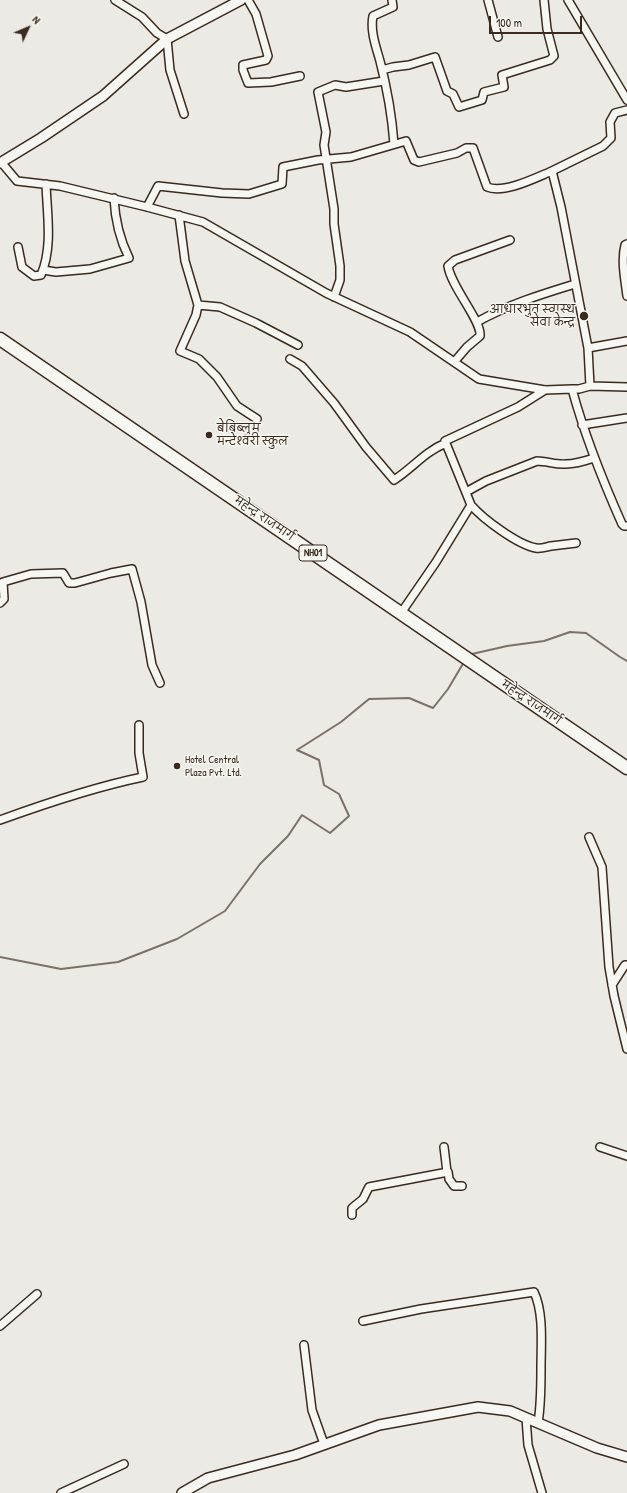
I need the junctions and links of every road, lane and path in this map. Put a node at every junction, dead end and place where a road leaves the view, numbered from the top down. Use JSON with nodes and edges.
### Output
{"nodes":[{"id":1,"x":115,"y":0,"type":"edge"},
{"id":2,"x":241,"y":0,"type":"edge"},
{"id":3,"x":248,"y":0,"type":"edge"},
{"id":4,"x":392,"y":0,"type":"edge"},
{"id":5,"x":488,"y":0,"type":"edge"},
{"id":6,"x":544,"y":0,"type":"edge"},
{"id":7,"x":568,"y":0,"type":"edge"},
{"id":8,"x":498,"y":37,"type":"dead end"},
{"id":9,"x":166,"y":39,"type":"junction"},
{"id":10,"x":382,"y":70,"type":"junction"},
{"id":11,"x":300,"y":76,"type":"dead end"},
{"id":12,"x":384,"y":80,"type":"junction"},
{"id":13,"x":627,"y":100,"type":"edge"},
{"id":14,"x":627,"y":110,"type":"edge"},
{"id":15,"x":184,"y":114,"type":"dead end"},
{"id":16,"x":394,"y":144,"type":"junction"},
{"id":17,"x":325,"y":159,"type":"junction"},
{"id":18,"x":0,"y":163,"type":"edge"},
{"id":19,"x":552,"y":171,"type":"junction"},
{"id":20,"x":46,"y":184,"type":"junction"},
{"id":21,"x":114,"y":198,"type":"junction"},
{"id":22,"x":147,"y":207,"type":"junction"},
{"id":23,"x":179,"y":216,"type":"junction"},
{"id":24,"x":510,"y":240,"type":"dead end"},
{"id":25,"x":627,"y":244,"type":"edge"},
{"id":26,"x":18,"y":247,"type":"dead end"},
{"id":27,"x":43,"y":270,"type":"junction"},
{"id":28,"x":575,"y":284,"type":"junction"},
{"id":29,"x":627,"y":296,"type":"edge"},
{"id":30,"x":334,"y":297,"type":"junction"},
{"id":31,"x":198,"y":305,"type":"junction"},
{"id":32,"x":476,"y":322,"type":"junction"},
{"id":33,"x":0,"y":338,"type":"edge"},
{"id":34,"x":627,"y":341,"type":"edge"},
{"id":35,"x":298,"y":345,"type":"dead end"},
{"id":36,"x":588,"y":348,"type":"junction"},
{"id":37,"x":290,"y":359,"type":"dead end"},
{"id":38,"x":455,"y":361,"type":"junction"},
{"id":39,"x":590,"y":386,"type":"junction"},
{"id":40,"x":627,"y":387,"type":"edge"},
{"id":41,"x":572,"y":389,"type":"junction"},
{"id":42,"x":545,"y":390,"type":"junction"},
{"id":43,"x":627,"y":418,"type":"edge"},
{"id":44,"x":256,"y":419,"type":"dead end"},
{"id":45,"x":582,"y":425,"type":"junction"},
{"id":46,"x":446,"y":443,"type":"junction"},
{"id":47,"x":594,"y":458,"type":"junction"},
{"id":48,"x":466,"y":492,"type":"junction"},
{"id":49,"x":471,"y":505,"type":"junction"},
{"id":50,"x":627,"y":526,"type":"edge"},
{"id":51,"x":576,"y":543,"type":"dead end"},
{"id":52,"x":0,"y":603,"type":"edge"},
{"id":53,"x":401,"y":613,"type":"junction"},
{"id":54,"x":160,"y":683,"type":"dead end"},
{"id":55,"x":139,"y":725,"type":"dead end"},
{"id":56,"x":627,"y":768,"type":"edge"},
{"id":57,"x":0,"y":820,"type":"edge"},
{"id":58,"x":589,"y":837,"type":"dead end"},
{"id":59,"x":627,"y":965,"type":"edge"},
{"id":60,"x":612,"y":985,"type":"junction"},
{"id":61,"x":627,"y":1049,"type":"edge"},
{"id":62,"x":444,"y":1147,"type":"dead end"},
{"id":63,"x":600,"y":1147,"type":"dead end"},
{"id":64,"x":627,"y":1156,"type":"edge"},
{"id":65,"x":447,"y":1172,"type":"junction"},
{"id":66,"x":462,"y":1186,"type":"dead end"},
{"id":67,"x":352,"y":1216,"type":"dead end"},
{"id":68,"x":36,"y":1294,"type":"dead end"},
{"id":69,"x":363,"y":1321,"type":"dead end"},
{"id":70,"x":0,"y":1326,"type":"edge"},
{"id":71,"x":304,"y":1345,"type":"dead end"},
{"id":72,"x":526,"y":1418,"type":"junction"},
{"id":73,"x":538,"y":1423,"type":"junction"},
{"id":74,"x":324,"y":1444,"type":"junction"},
{"id":75,"x":627,"y":1457,"type":"edge"},
{"id":76,"x":124,"y":1464,"type":"dead end"},
{"id":77,"x":61,"y":1493,"type":"edge"},
{"id":78,"x":182,"y":1493,"type":"edge"},
{"id":79,"x":542,"y":1493,"type":"edge"}],
"edges":[{"from":1,"to":9,"type":"street"},
{"from":2,"to":9,"type":"street"},
{"from":3,"to":11,"type":"street"},
{"from":4,"to":10,"type":"street"},
{"from":5,"to":8,"type":"street"},
{"from":6,"to":10,"type":"street"},
{"from":7,"to":13,"type":"street"},
{"from":9,"to":15,"type":"street"},
{"from":9,"to":18,"type":"street"},
{"from":10,"to":12,"type":"street"},
{"from":12,"to":16,"type":"street"},
{"from":12,"to":17,"type":"street"},
{"from":14,"to":19,"type":"street"},
{"from":16,"to":17,"type":"street"},
{"from":16,"to":19,"type":"street"},
{"from":17,"to":22,"type":"street"},
{"from":17,"to":30,"type":"street"},
{"from":18,"to":20,"type":"street"},
{"from":19,"to":28,"type":"street"},
{"from":20,"to":21,"type":"street"},
{"from":20,"to":27,"type":"street"},
{"from":21,"to":22,"type":"street"},
{"from":21,"to":27,"type":"street"},
{"from":22,"to":23,"type":"street"},
{"from":23,"to":30,"type":"street"},
{"from":23,"to":31,"type":"street"},
{"from":24,"to":32,"type":"street"},
{"from":25,"to":29,"type":"street"},
{"from":26,"to":27,"type":"street"},
{"from":28,"to":32,"type":"street"},
{"from":28,"to":36,"type":"street"},
{"from":30,"to":38,"type":"street"},
{"from":31,"to":35,"type":"street"},
{"from":31,"to":44,"type":"street"},
{"from":32,"to":38,"type":"street"},
{"from":33,"to":53,"type":"highway","name":"महेन्द्र राजमार्ग","number":"NH01"},
{"from":34,"to":36,"type":"street"},
{"from":36,"to":39,"type":"street"},
{"from":37,"to":46,"type":"street"},
{"from":38,"to":42,"type":"street"},
{"from":39,"to":40,"type":"street"},
{"from":39,"to":41,"type":"street"},
{"from":41,"to":42,"type":"street"},
{"from":41,"to":45,"type":"street"},
{"from":42,"to":46,"type":"street"},
{"from":43,"to":45,"type":"street"},
{"from":45,"to":47,"type":"street"},
{"from":46,"to":48,"type":"street"},
{"from":47,"to":48,"type":"street"},
{"from":47,"to":50,"type":"street"},
{"from":48,"to":49,"type":"street"},
{"from":49,"to":51,"type":"street"},
{"from":49,"to":53,"type":"street"},
{"from":52,"to":54,"type":"street"},
{"from":53,"to":56,"type":"highway","name":"महेन्द्र राजमार्ग","number":"NH01"},
{"from":55,"to":57,"type":"street"},
{"from":58,"to":60,"type":"street"},
{"from":59,"to":60,"type":"street"},
{"from":60,"to":61,"type":"street"},
{"from":62,"to":65,"type":"street"},
{"from":63,"to":64,"type":"street"},
{"from":65,"to":66,"type":"street"},
{"from":65,"to":67,"type":"street"},
{"from":68,"to":70,"type":"street"},
{"from":69,"to":73,"type":"street"},
{"from":71,"to":74,"type":"street"},
{"from":72,"to":73,"type":"street"},
{"from":72,"to":74,"type":"street"},
{"from":72,"to":79,"type":"street"},
{"from":73,"to":75,"type":"street"},
{"from":74,"to":78,"type":"street"},
{"from":76,"to":77,"type":"street"}]}
